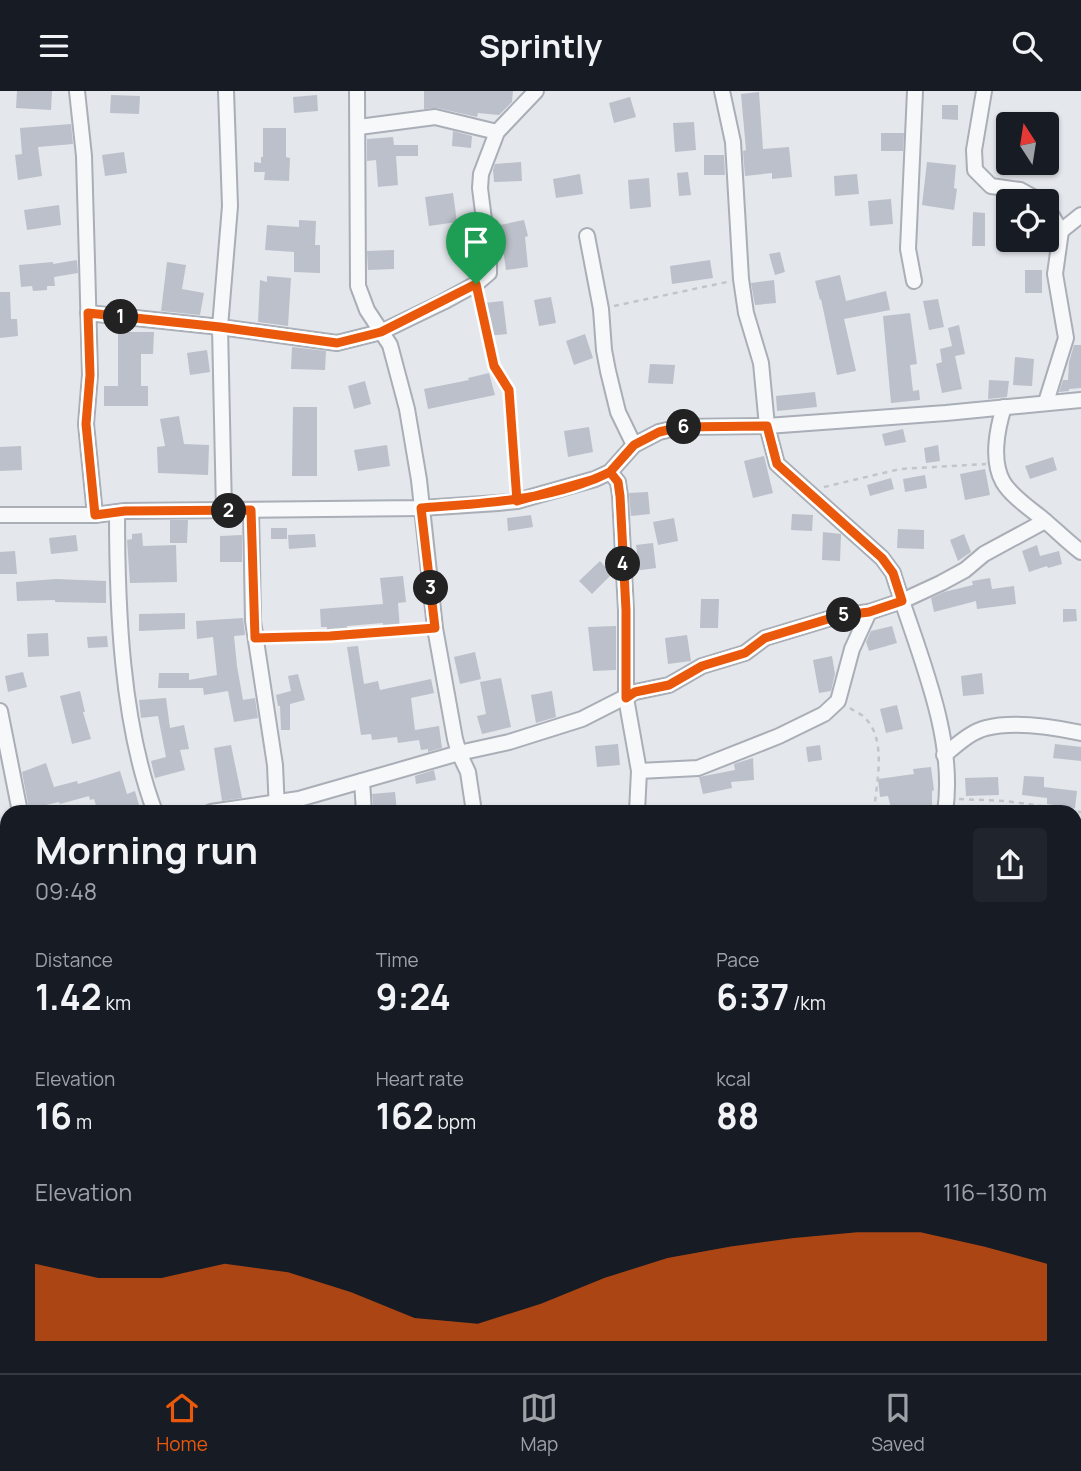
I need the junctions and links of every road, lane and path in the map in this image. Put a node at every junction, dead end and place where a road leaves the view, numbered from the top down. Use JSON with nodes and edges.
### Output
{"nodes":[{"id":1,"x":77,"y":91,"type":"edge"},
{"id":2,"x":226,"y":91,"type":"edge"},
{"id":3,"x":358,"y":91,"type":"edge"},
{"id":4,"x":536,"y":91,"type":"edge"},
{"id":5,"x":722,"y":91,"type":"edge"},
{"id":6,"x":915,"y":91,"type":"edge"},
{"id":7,"x":984,"y":91,"type":"edge"},
{"id":8,"x":359,"y":127,"type":"junction"},
{"id":9,"x":497,"y":132,"type":"junction"},
{"id":10,"x":1013,"y":189,"type":"edge"},
{"id":11,"x":1081,"y":215,"type":"edge"},
{"id":12,"x":1059,"y":228,"type":"edge"},
{"id":13,"x":1061,"y":231,"type":"junction"},
{"id":14,"x":587,"y":236,"type":"dead end"},
{"id":15,"x":741,"y":279,"type":"junction"},
{"id":16,"x":914,"y":281,"type":"dead end"},
{"id":17,"x":476,"y":284,"type":"junction"},
{"id":18,"x":601,"y":309,"type":"junction"},
{"id":19,"x":88,"y":313,"type":"junction"},
{"id":20,"x":220,"y":327,"type":"junction"},
{"id":21,"x":381,"y":332,"type":"junction"},
{"id":22,"x":1081,"y":332,"type":"edge"},
{"id":23,"x":1066,"y":338,"type":"junction"},
{"id":24,"x":1081,"y":400,"type":"edge"},
{"id":25,"x":1046,"y":402,"type":"junction"},
{"id":26,"x":1004,"y":407,"type":"junction"},
{"id":27,"x":767,"y":426,"type":"junction"},
{"id":28,"x":634,"y":445,"type":"junction"},
{"id":29,"x":997,"y":463,"type":"junction"},
{"id":30,"x":610,"y":472,"type":"junction"},
{"id":31,"x":807,"y":491,"type":"junction"},
{"id":32,"x":517,"y":501,"type":"junction"},
{"id":33,"x":421,"y":508,"type":"junction"},
{"id":34,"x":251,"y":510,"type":"junction"},
{"id":35,"x":224,"y":511,"type":"junction"},
{"id":36,"x":117,"y":512,"type":"junction"},
{"id":37,"x":0,"y":515,"type":"edge"},
{"id":38,"x":95,"y":515,"type":"junction"},
{"id":39,"x":1045,"y":521,"type":"junction"},
{"id":40,"x":1081,"y":552,"type":"edge"},
{"id":41,"x":902,"y":601,"type":"junction"},
{"id":42,"x":869,"y":612,"type":"junction"},
{"id":43,"x":435,"y":628,"type":"junction"},
{"id":44,"x":255,"y":638,"type":"junction"},
{"id":45,"x":626,"y":698,"type":"junction"},
{"id":46,"x":838,"y":701,"type":"junction"},
{"id":47,"x":0,"y":711,"type":"edge"},
{"id":48,"x":1081,"y":733,"type":"edge"},
{"id":49,"x":459,"y":753,"type":"junction"},
{"id":50,"x":944,"y":755,"type":"junction"},
{"id":51,"x":639,"y":771,"type":"junction"},
{"id":52,"x":362,"y":781,"type":"junction"},
{"id":53,"x":19,"y":805,"type":"edge"},
{"id":54,"x":152,"y":805,"type":"edge"},
{"id":55,"x":278,"y":805,"type":"edge"},
{"id":56,"x":284,"y":805,"type":"edge"},
{"id":57,"x":364,"y":805,"type":"edge"},
{"id":58,"x":473,"y":805,"type":"edge"},
{"id":59,"x":637,"y":805,"type":"edge"},
{"id":60,"x":875,"y":805,"type":"edge"},
{"id":61,"x":946,"y":805,"type":"edge"},
{"id":62,"x":1037,"y":805,"type":"edge"}],
"edges":[{"from":1,"to":19,"type":"street"},
{"from":2,"to":20,"type":"street"},
{"from":3,"to":8,"type":"street"},
{"from":4,"to":9,"type":"street"},
{"from":5,"to":15,"type":"street"},
{"from":6,"to":16,"type":"street"},
{"from":7,"to":10,"type":"street"},
{"from":8,"to":9,"type":"street"},
{"from":8,"to":21,"type":"street"},
{"from":9,"to":17,"type":"street"},
{"from":11,"to":13,"type":"street"},
{"from":12,"to":13,"type":"street"},
{"from":13,"to":23,"type":"street"},
{"from":14,"to":18,"type":"street"},
{"from":15,"to":18,"type":"path"},
{"from":15,"to":27,"type":"street"},
{"from":17,"to":21,"type":"street"},
{"from":17,"to":32,"type":"path"},
{"from":18,"to":28,"type":"street"},
{"from":19,"to":20,"type":"street"},
{"from":19,"to":38,"type":"street"},
{"from":20,"to":21,"type":"street"},
{"from":20,"to":35,"type":"street"},
{"from":21,"to":33,"type":"street"},
{"from":22,"to":23,"type":"street"},
{"from":23,"to":25,"type":"street"},
{"from":24,"to":25,"type":"street"},
{"from":25,"to":26,"type":"street"},
{"from":26,"to":27,"type":"street"},
{"from":26,"to":29,"type":"street"},
{"from":27,"to":28,"type":"street"},
{"from":27,"to":31,"type":"street"},
{"from":28,"to":30,"type":"street"},
{"from":29,"to":31,"type":"path"},
{"from":29,"to":39,"type":"street"},
{"from":30,"to":32,"type":"street"},
{"from":30,"to":45,"type":"street"},
{"from":31,"to":41,"type":"street"},
{"from":32,"to":33,"type":"street"},
{"from":33,"to":34,"type":"street"},
{"from":33,"to":43,"type":"street"},
{"from":34,"to":35,"type":"street"},
{"from":34,"to":44,"type":"street"},
{"from":35,"to":36,"type":"street"},
{"from":36,"to":38,"type":"street"},
{"from":36,"to":54,"type":"street"},
{"from":37,"to":38,"type":"street"},
{"from":39,"to":40,"type":"street"},
{"from":39,"to":41,"type":"street"},
{"from":41,"to":42,"type":"street"},
{"from":41,"to":50,"type":"street"},
{"from":42,"to":45,"type":"street"},
{"from":42,"to":46,"type":"street"},
{"from":43,"to":44,"type":"path"},
{"from":43,"to":49,"type":"street"},
{"from":44,"to":55,"type":"street"},
{"from":45,"to":49,"type":"street"},
{"from":45,"to":51,"type":"street"},
{"from":46,"to":51,"type":"street"},
{"from":46,"to":60,"type":"path"},
{"from":47,"to":53,"type":"street"},
{"from":48,"to":50,"type":"street"},
{"from":49,"to":52,"type":"street"},
{"from":49,"to":58,"type":"street"},
{"from":50,"to":61,"type":"street"},
{"from":51,"to":59,"type":"street"},
{"from":52,"to":56,"type":"street"},
{"from":52,"to":57,"type":"street"},
{"from":61,"to":62,"type":"path"}]}
